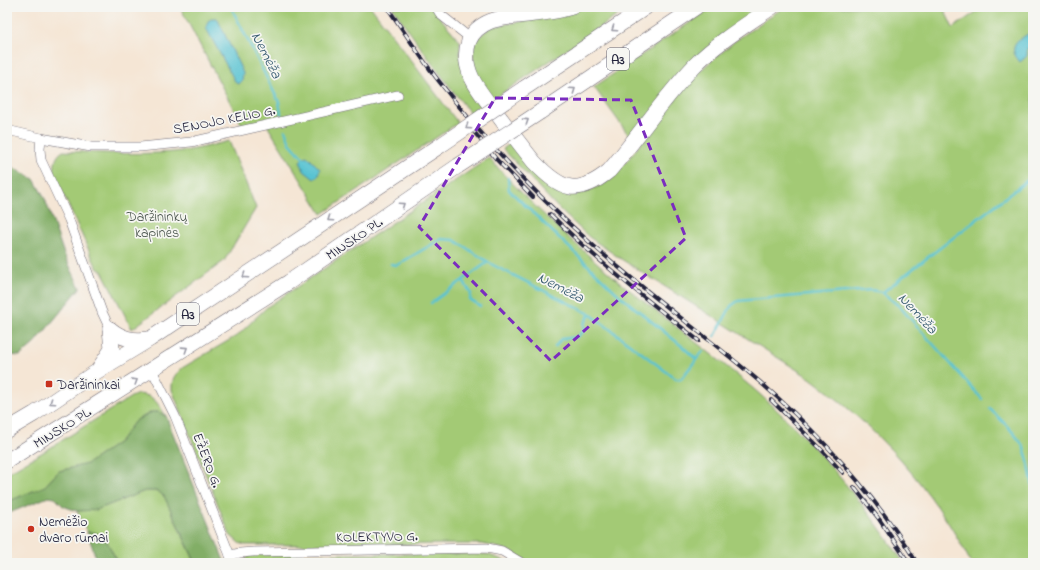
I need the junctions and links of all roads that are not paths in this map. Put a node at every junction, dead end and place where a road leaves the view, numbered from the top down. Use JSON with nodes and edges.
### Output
{"nodes":[{"id":1,"x":572,"y":7,"type":"edge"},
{"id":2,"x":646,"y":7,"type":"edge"},
{"id":3,"x":696,"y":7,"type":"edge"},
{"id":4,"x":772,"y":7,"type":"edge"},
{"id":5,"x":439,"y":11,"type":"edge"},
{"id":6,"x":470,"y":38,"type":"junction"},
{"id":7,"x":398,"y":95,"type":"dead end"},
{"id":8,"x":7,"y":130,"type":"edge"},
{"id":9,"x":41,"y":138,"type":"junction"},
{"id":10,"x":110,"y":329,"type":"junction"},
{"id":11,"x":150,"y":339,"type":"junction"},
{"id":12,"x":152,"y":370,"type":"junction"},
{"id":13,"x":96,"y":372,"type":"junction"},
{"id":14,"x":7,"y":430,"type":"edge"},
{"id":15,"x":7,"y":461,"type":"edge"},
{"id":16,"x":231,"y":559,"type":"edge"},
{"id":17,"x":522,"y":563,"type":"edge"}],
"edges":[{"from":1,"to":6,"type":"highway"},
{"from":2,"to":11,"type":"highway","name":"MINSKO PL.","number":"A3","one_way":true,"bridge":true},
{"from":12,"to":3,"type":"highway","name":"MINSKO PL.","number":"A3","one_way":true,"bridge":true},
{"from":4,"to":6,"type":"highway"},
{"from":5,"to":6,"type":"street"},
{"from":7,"to":9,"type":"street","name":"SENOJO KELIO G."},
{"from":8,"to":9,"type":"street","name":"SENOJO KELIO G."},
{"from":9,"to":10,"type":"street"},
{"from":10,"to":11,"type":"highway"},
{"from":10,"to":13,"type":"highway"},
{"from":11,"to":13,"type":"highway","name":"MINSKO PL.","number":"A3"},
{"from":15,"to":12,"type":"highway","name":"MINSKO PL.","number":"A3","one_way":true},
{"from":12,"to":16,"type":"street","name":"EŽERO G."},
{"from":13,"to":14,"type":"highway","name":"MINSKO PL.","number":"A3","one_way":true},
{"from":16,"to":17,"type":"street","name":"KOLEKTYVO G."}]}
